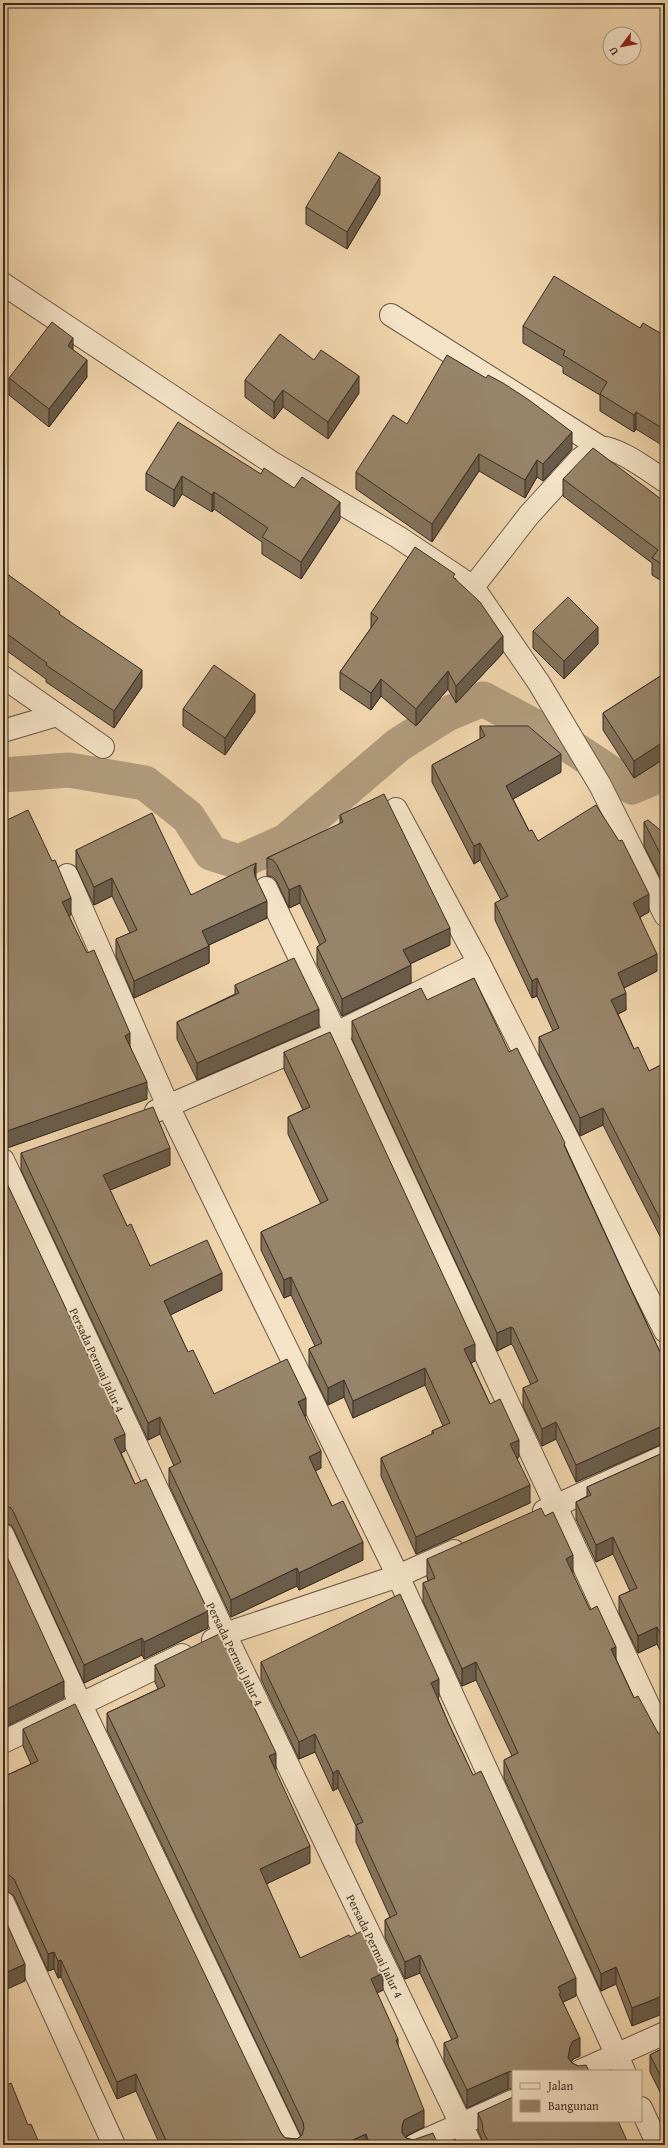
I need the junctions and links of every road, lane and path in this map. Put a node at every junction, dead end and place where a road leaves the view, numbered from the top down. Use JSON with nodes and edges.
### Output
{"nodes":[{"id":1,"x":3,"y":284,"type":"edge"},
{"id":2,"x":391,"y":315,"type":"dead end"},
{"id":3,"x":600,"y":447,"type":"junction"},
{"id":4,"x":665,"y":481,"type":"edge"},
{"id":5,"x":473,"y":587,"type":"junction"},
{"id":6,"x":3,"y":677,"type":"edge"},
{"id":7,"x":57,"y":715,"type":"junction"},
{"id":8,"x":3,"y":731,"type":"edge"},
{"id":9,"x":103,"y":747,"type":"dead end"},
{"id":10,"x":396,"y":809,"type":"dead end"},
{"id":11,"x":67,"y":875,"type":"dead end"},
{"id":12,"x":266,"y":888,"type":"dead end"},
{"id":13,"x":665,"y":915,"type":"edge"},
{"id":14,"x":478,"y":963,"type":"junction"},
{"id":15,"x":336,"y":1032,"type":"junction"},
{"id":16,"x":168,"y":1106,"type":"junction"},
{"id":17,"x":138,"y":1117,"type":"edge"},
{"id":18,"x":26,"y":1154,"type":"edge"},
{"id":19,"x":3,"y":1162,"type":"edge"},
{"id":20,"x":665,"y":1331,"type":"edge"},
{"id":21,"x":665,"y":1456,"type":"edge"},
{"id":22,"x":557,"y":1505,"type":"junction"},
{"id":23,"x":528,"y":1518,"type":"edge"},
{"id":24,"x":3,"y":1535,"type":"edge"},
{"id":25,"x":470,"y":1544,"type":"edge"},
{"id":26,"x":398,"y":1576,"type":"junction"},
{"id":27,"x":225,"y":1634,"type":"junction"},
{"id":28,"x":81,"y":1705,"type":"junction"},
{"id":29,"x":665,"y":1741,"type":"edge"},
{"id":30,"x":3,"y":1742,"type":"edge"},
{"id":31,"x":3,"y":1902,"type":"edge"},
{"id":32,"x":665,"y":2033,"type":"edge"},
{"id":33,"x":621,"y":2063,"type":"edge"},
{"id":34,"x":585,"y":2070,"type":"edge"},
{"id":35,"x":512,"y":2101,"type":"edge"},
{"id":36,"x":642,"y":2110,"type":"edge"},
{"id":37,"x":461,"y":2124,"type":"junction"},
{"id":38,"x":114,"y":2145,"type":"edge"},
{"id":39,"x":292,"y":2145,"type":"edge"},
{"id":40,"x":414,"y":2145,"type":"edge"},
{"id":41,"x":471,"y":2145,"type":"edge"},
{"id":42,"x":658,"y":2145,"type":"edge"}],
"edges":[{"from":1,"to":5,"type":"street"},
{"from":2,"to":3,"type":"street"},
{"from":3,"to":4,"type":"street"},
{"from":3,"to":5,"type":"street"},
{"from":5,"to":13,"type":"street"},
{"from":6,"to":7,"type":"street"},
{"from":7,"to":8,"type":"street"},
{"from":7,"to":9,"type":"street"},
{"from":10,"to":14,"type":"street"},
{"from":11,"to":16,"type":"street"},
{"from":12,"to":15,"type":"street"},
{"from":14,"to":15,"type":"street"},
{"from":14,"to":20,"type":"street"},
{"from":15,"to":16,"type":"street"},
{"from":15,"to":22,"type":"street"},
{"from":16,"to":17,"type":"street"},
{"from":16,"to":26,"type":"street"},
{"from":18,"to":19,"type":"street"},
{"from":19,"to":27,"type":"street","name":"Persada Permai Jalur 4"},
{"from":21,"to":22,"type":"street"},
{"from":22,"to":23,"type":"street"},
{"from":22,"to":29,"type":"street"},
{"from":24,"to":28,"type":"street"},
{"from":25,"to":26,"type":"street"},
{"from":26,"to":27,"type":"street"},
{"from":26,"to":33,"type":"street"},
{"from":27,"to":28,"type":"street"},
{"from":27,"to":37,"type":"street","name":"Persada Permai Jalur 4"},
{"from":28,"to":30,"type":"street"},
{"from":28,"to":39,"type":"street"},
{"from":31,"to":38,"type":"street"},
{"from":32,"to":33,"type":"street"},
{"from":33,"to":34,"type":"street"},
{"from":35,"to":37,"type":"street"},
{"from":36,"to":42,"type":"street"},
{"from":37,"to":40,"type":"street"},
{"from":37,"to":41,"type":"street","name":"Persada Permai Jalur 4"}]}
